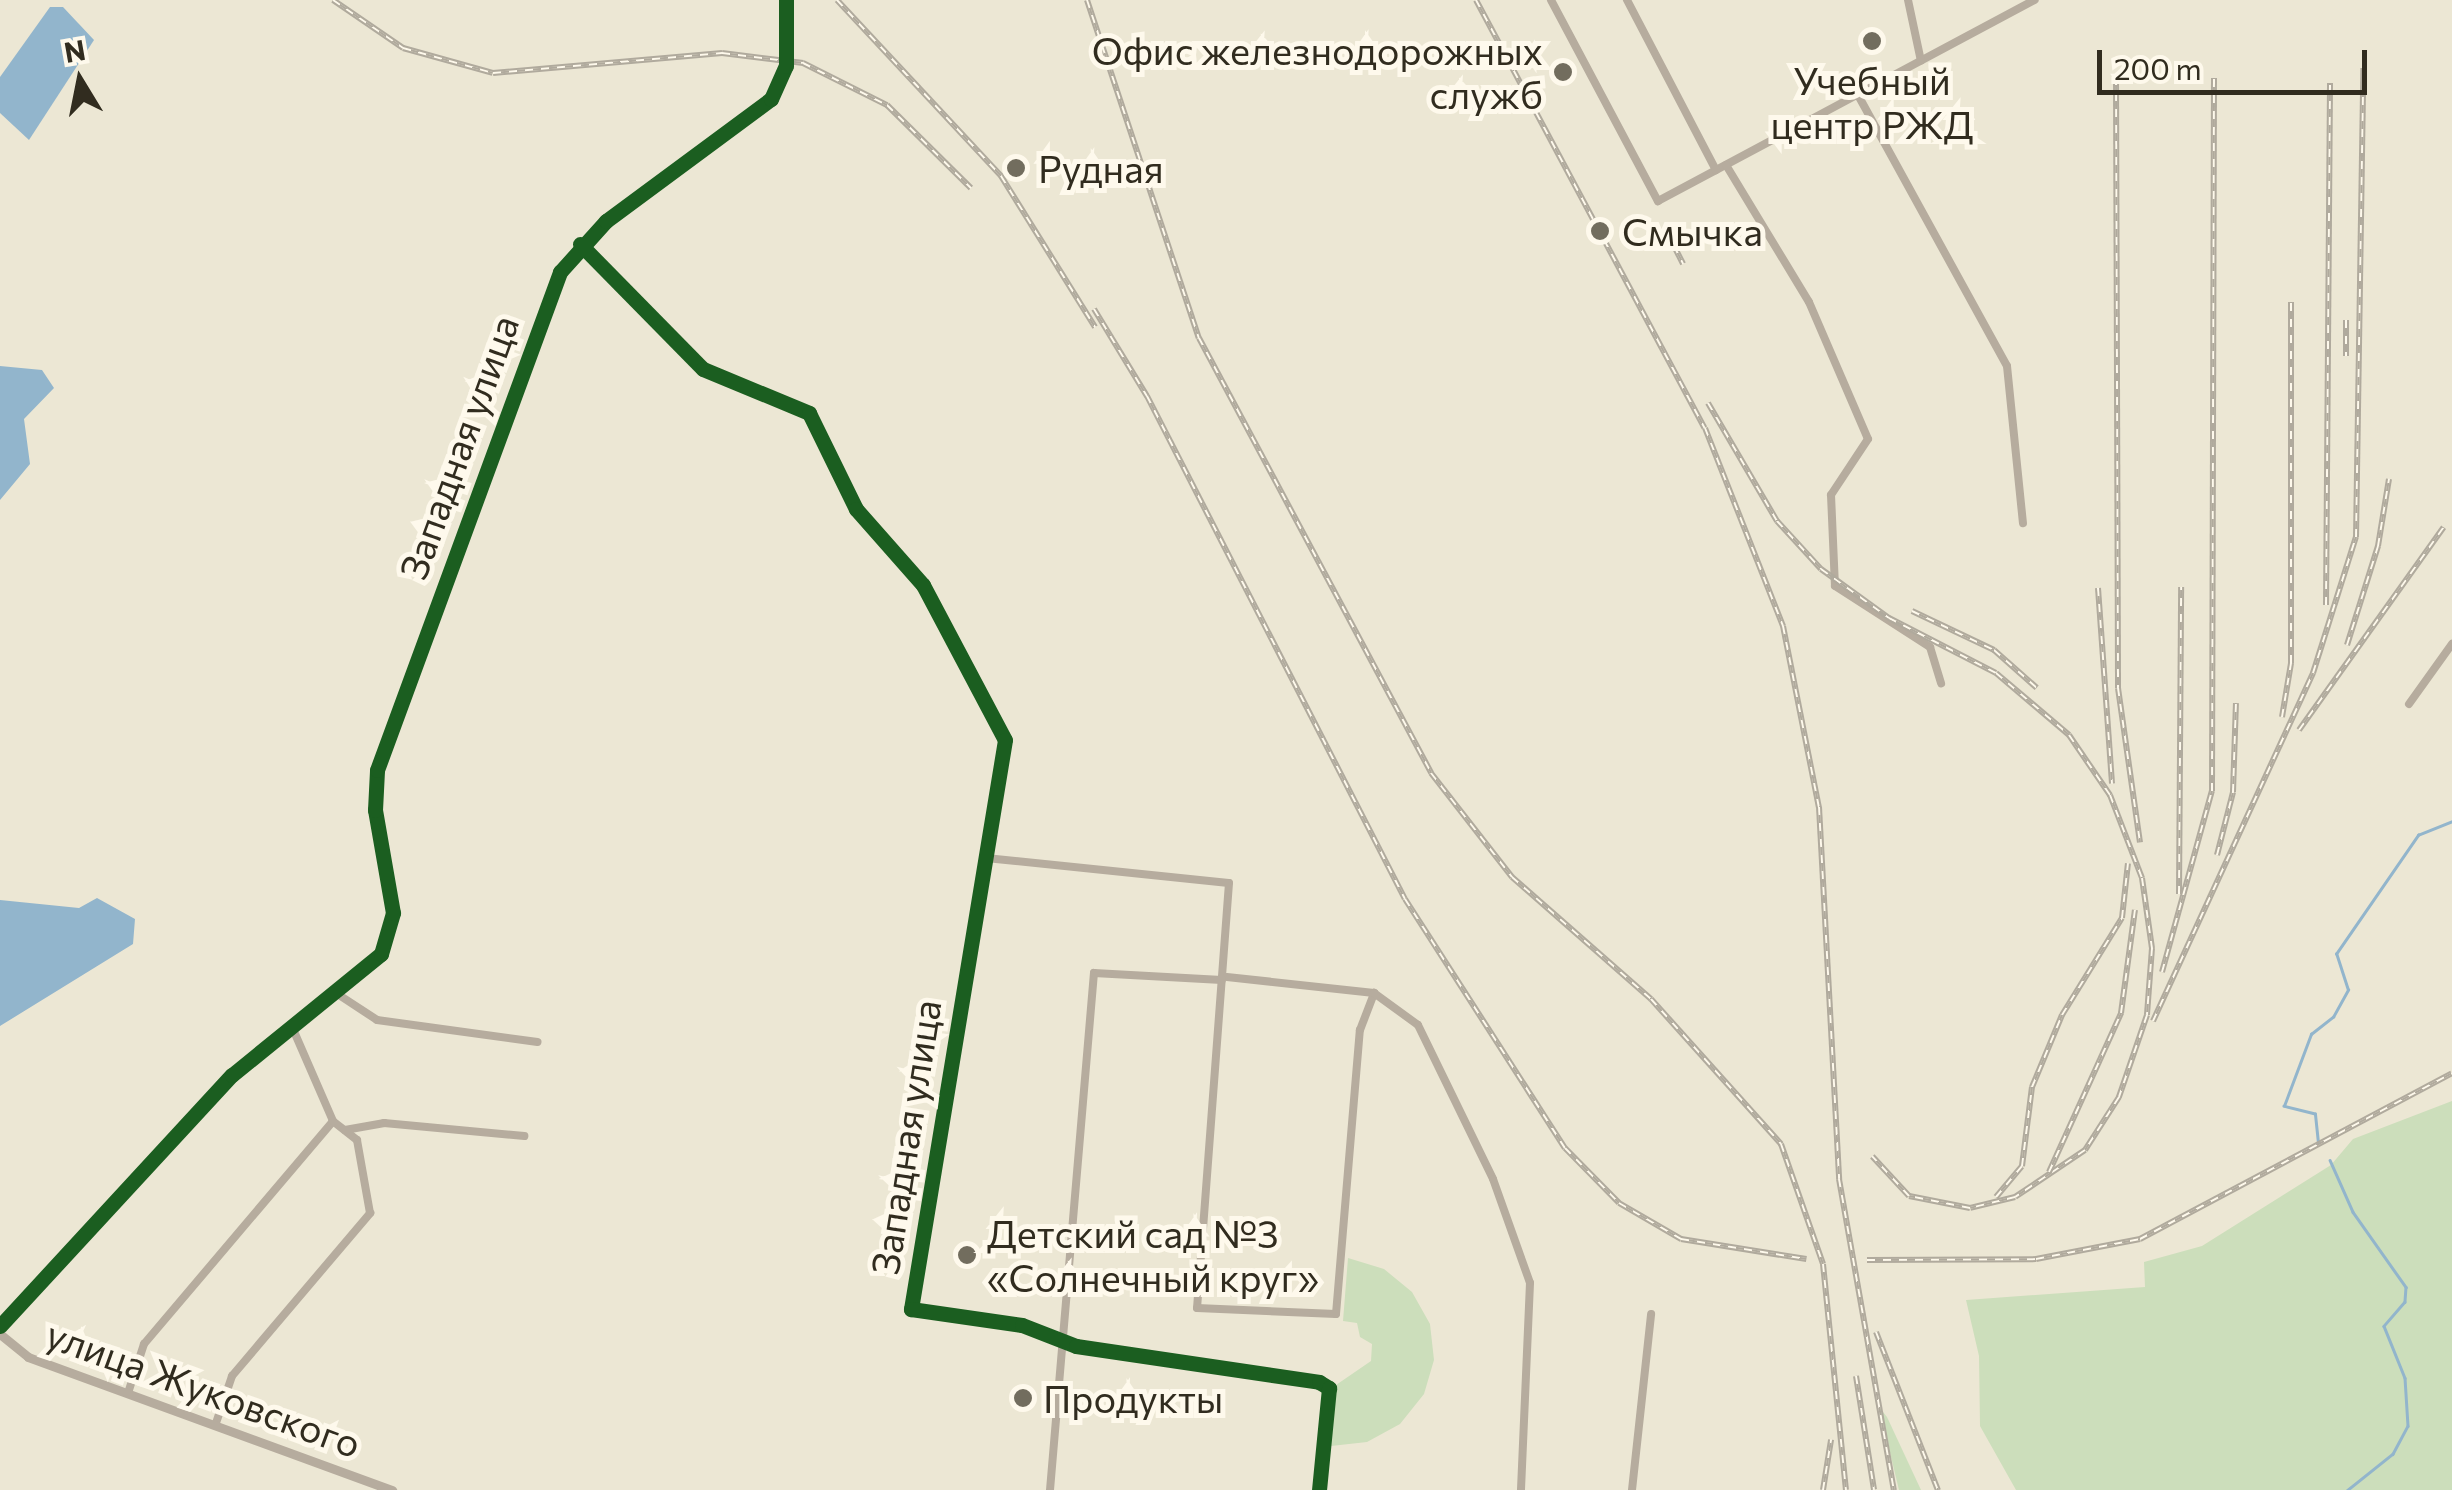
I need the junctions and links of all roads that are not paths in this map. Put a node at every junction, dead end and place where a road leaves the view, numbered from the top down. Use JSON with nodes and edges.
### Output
{"nodes":[{"id":1,"x":786,"y":0,"type":"edge"},
{"id":2,"x":1551,"y":0,"type":"edge"},
{"id":3,"x":1626,"y":0,"type":"edge"},
{"id":4,"x":1908,"y":0,"type":"edge"},
{"id":5,"x":2035,"y":0,"type":"edge"},
{"id":6,"x":1921,"y":60,"type":"junction"},
{"id":7,"x":1858,"y":95,"type":"junction"},
{"id":8,"x":1726,"y":165,"type":"junction"},
{"id":9,"x":1716,"y":170,"type":"junction"},
{"id":10,"x":580,"y":244,"type":"junction"},
{"id":11,"x":2024,"y":524,"type":"dead end"},
{"id":12,"x":2452,"y":644,"type":"edge"},
{"id":13,"x":1941,"y":684,"type":"dead end"},
{"id":14,"x":2410,"y":704,"type":"dead end"},
{"id":15,"x":986,"y":858,"type":"junction"},
{"id":16,"x":1224,"y":978,"type":"junction"},
{"id":17,"x":1374,"y":993,"type":"junction"},
{"id":18,"x":339,"y":995,"type":"junction"},
{"id":19,"x":292,"y":1028,"type":"junction"},
{"id":20,"x":537,"y":1042,"type":"dead end"},
{"id":21,"x":334,"y":1121,"type":"junction"},
{"id":22,"x":345,"y":1130,"type":"junction"},
{"id":23,"x":524,"y":1136,"type":"dead end"},
{"id":24,"x":1651,"y":1314,"type":"dead end"},
{"id":25,"x":0,"y":1326,"type":"edge"},
{"id":26,"x":0,"y":1334,"type":"edge"},
{"id":27,"x":1062,"y":1341,"type":"junction"},
{"id":28,"x":128,"y":1393,"type":"junction"},
{"id":29,"x":216,"y":1423,"type":"junction"},
{"id":30,"x":392,"y":1490,"type":"edge"},
{"id":31,"x":1050,"y":1490,"type":"edge"},
{"id":32,"x":1319,"y":1490,"type":"edge"},
{"id":33,"x":1521,"y":1490,"type":"edge"},
{"id":34,"x":1632,"y":1490,"type":"edge"}],
"edges":[{"from":1,"to":10,"type":"street","name":"Западная улица"},
{"from":2,"to":9,"type":"street"},
{"from":3,"to":9,"type":"street"},
{"from":4,"to":6,"type":"street"},
{"from":5,"to":6,"type":"street"},
{"from":6,"to":7,"type":"street"},
{"from":7,"to":8,"type":"street"},
{"from":7,"to":11,"type":"street"},
{"from":8,"to":9,"type":"street"},
{"from":8,"to":13,"type":"street"},
{"from":10,"to":15,"type":"street","name":"Западная улица"},
{"from":10,"to":18,"type":"street","name":"Западная улица"},
{"from":12,"to":14,"type":"street"},
{"from":15,"to":16,"type":"street"},
{"from":15,"to":27,"type":"street","name":"Западная улица"},
{"from":16,"to":17,"type":"street"},
{"from":16,"to":17,"type":"street"},
{"from":16,"to":27,"type":"street"},
{"from":17,"to":33,"type":"street"},
{"from":18,"to":19,"type":"street","name":"Западная улица"},
{"from":18,"to":20,"type":"street"},
{"from":19,"to":21,"type":"street"},
{"from":19,"to":25,"type":"street","name":"Западная улица"},
{"from":21,"to":22,"type":"street"},
{"from":21,"to":28,"type":"street"},
{"from":22,"to":23,"type":"street"},
{"from":22,"to":29,"type":"street"},
{"from":24,"to":34,"type":"street"},
{"from":26,"to":28,"type":"street","name":"улица Жуковского"},
{"from":27,"to":31,"type":"street"},
{"from":27,"to":32,"type":"street"},
{"from":28,"to":29,"type":"street","name":"улица Жуковского"},
{"from":29,"to":30,"type":"street","name":"улица Жуковского"}]}
